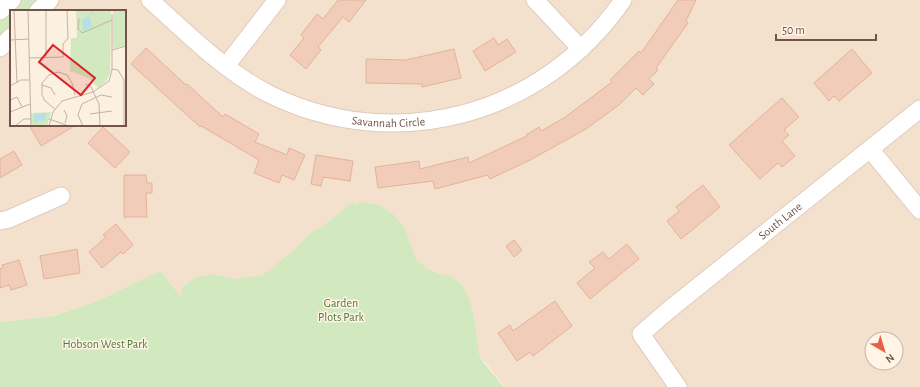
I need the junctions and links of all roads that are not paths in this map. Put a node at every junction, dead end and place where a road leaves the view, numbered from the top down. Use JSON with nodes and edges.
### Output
{"nodes":[{"id":1,"x":12,"y":0,"type":"edge"},
{"id":2,"x":50,"y":0,"type":"edge"},
{"id":3,"x":150,"y":0,"type":"edge"},
{"id":4,"x":277,"y":0,"type":"edge"},
{"id":5,"x":535,"y":0,"type":"edge"},
{"id":6,"x":623,"y":0,"type":"edge"},
{"id":7,"x":39,"y":10,"type":"edge"},
{"id":8,"x":0,"y":11,"type":"edge"},
{"id":9,"x":10,"y":38,"type":"edge"},
{"id":10,"x":0,"y":48,"type":"edge"},
{"id":11,"x":581,"y":48,"type":"junction"},
{"id":12,"x":226,"y":66,"type":"junction"},
{"id":13,"x":920,"y":109,"type":"edge"},
{"id":14,"x":870,"y":149,"type":"junction"},
{"id":15,"x":61,"y":196,"type":"dead end"},
{"id":16,"x":920,"y":210,"type":"edge"},
{"id":17,"x":0,"y":221,"type":"edge"},
{"id":18,"x":678,"y":387,"type":"edge"}],
"edges":[{"from":1,"to":8,"type":"street"},
{"from":2,"to":7,"type":"street"},
{"from":3,"to":12,"type":"street","name":"Savannah Circle"},
{"from":4,"to":12,"type":"street"},
{"from":5,"to":11,"type":"street"},
{"from":6,"to":11,"type":"street","name":"Savannah Circle"},
{"from":9,"to":10,"type":"street"},
{"from":11,"to":12,"type":"street","name":"Savannah Circle"},
{"from":13,"to":14,"type":"street","name":"South Lane"},
{"from":14,"to":16,"type":"street"},
{"from":14,"to":18,"type":"street","name":"South Lane"},
{"from":15,"to":17,"type":"street"}]}
